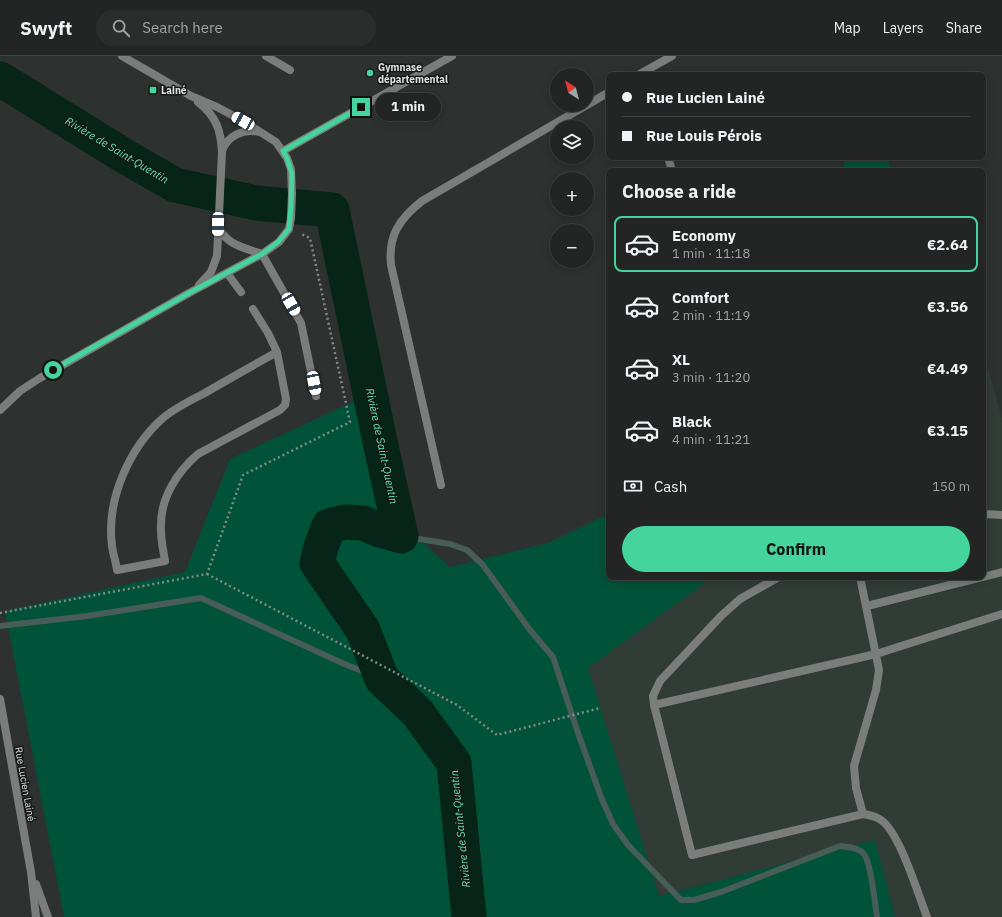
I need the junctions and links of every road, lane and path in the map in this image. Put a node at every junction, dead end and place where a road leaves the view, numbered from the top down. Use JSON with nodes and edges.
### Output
{"nodes":[{"id":1,"x":122,"y":56,"type":"edge"},
{"id":2,"x":266,"y":56,"type":"edge"},
{"id":3,"x":452,"y":56,"type":"edge"},
{"id":4,"x":672,"y":56,"type":"edge"},
{"id":5,"x":290,"y":70,"type":"dead end"},
{"id":6,"x":644,"y":72,"type":"edge"},
{"id":7,"x":606,"y":94,"type":"edge"},
{"id":8,"x":191,"y":96,"type":"junction"},
{"id":9,"x":594,"y":101,"type":"edge"},
{"id":10,"x":575,"y":112,"type":"edge"},
{"id":11,"x":262,"y":132,"type":"junction"},
{"id":12,"x":283,"y":151,"type":"junction"},
{"id":13,"x":222,"y":152,"type":"junction"},
{"id":14,"x":218,"y":224,"type":"junction"},
{"id":15,"x":289,"y":229,"type":"junction"},
{"id":16,"x":262,"y":254,"type":"junction"},
{"id":17,"x":227,"y":273,"type":"junction"},
{"id":18,"x":241,"y":292,"type":"dead end"},
{"id":19,"x":189,"y":293,"type":"junction"},
{"id":20,"x":253,"y":309,"type":"dead end"},
{"id":21,"x":277,"y":352,"type":"junction"},
{"id":22,"x":316,"y":396,"type":"dead end"},
{"id":23,"x":0,"y":410,"type":"edge"},
{"id":24,"x":441,"y":485,"type":"dead end"},
{"id":25,"x":986,"y":514,"type":"edge"},
{"id":26,"x":1002,"y":515,"type":"edge"},
{"id":27,"x":1002,"y":572,"type":"edge"},
{"id":28,"x":207,"y":574,"type":"junction"},
{"id":29,"x":986,"y":576,"type":"edge"},
{"id":30,"x":773,"y":580,"type":"edge"},
{"id":31,"x":861,"y":580,"type":"edge"},
{"id":32,"x":971,"y":580,"type":"edge"},
{"id":33,"x":867,"y":606,"type":"junction"},
{"id":34,"x":0,"y":613,"type":"edge"},
{"id":35,"x":1002,"y":614,"type":"edge"},
{"id":36,"x":876,"y":654,"type":"junction"},
{"id":37,"x":0,"y":699,"type":"edge"},
{"id":38,"x":654,"y":705,"type":"junction"},
{"id":39,"x":600,"y":708,"type":"dead end"},
{"id":40,"x":863,"y":814,"type":"junction"},
{"id":41,"x":31,"y":872,"type":"junction"},
{"id":42,"x":36,"y":917,"type":"edge"},
{"id":43,"x":48,"y":917,"type":"edge"},
{"id":44,"x":927,"y":917,"type":"edge"}],
"edges":[{"from":1,"to":8,"type":"street"},
{"from":2,"to":5,"type":"street"},
{"from":3,"to":12,"type":"street"},
{"from":4,"to":6,"type":"street"},
{"from":7,"to":9,"type":"street"},
{"from":8,"to":11,"type":"street"},
{"from":8,"to":13,"type":"street"},
{"from":10,"to":24,"type":"street"},
{"from":11,"to":12,"type":"street"},
{"from":11,"to":13,"type":"street"},
{"from":12,"to":15,"type":"street"},
{"from":13,"to":14,"type":"street"},
{"from":14,"to":16,"type":"street"},
{"from":14,"to":19,"type":"street"},
{"from":15,"to":16,"type":"street"},
{"from":15,"to":28,"type":"path"},
{"from":16,"to":17,"type":"street"},
{"from":16,"to":22,"type":"street"},
{"from":17,"to":18,"type":"street"},
{"from":17,"to":19,"type":"street"},
{"from":19,"to":23,"type":"street"},
{"from":20,"to":21,"type":"street"},
{"from":21,"to":21,"type":"street"},
{"from":25,"to":26,"type":"street"},
{"from":27,"to":29,"type":"street"},
{"from":28,"to":34,"type":"path"},
{"from":28,"to":39,"type":"path"},
{"from":30,"to":38,"type":"street"},
{"from":31,"to":33,"type":"street"},
{"from":32,"to":33,"type":"street"},
{"from":33,"to":36,"type":"street"},
{"from":35,"to":36,"type":"street"},
{"from":36,"to":38,"type":"street"},
{"from":36,"to":40,"type":"street"},
{"from":37,"to":41,"type":"street","name":"Rue Lucien Lainé"},
{"from":38,"to":40,"type":"street"},
{"from":40,"to":44,"type":"street"},
{"from":41,"to":42,"type":"street","name":"Rue Lucien Lainé"},
{"from":41,"to":43,"type":"street","name":"Rue Lucien Lainé"}]}
